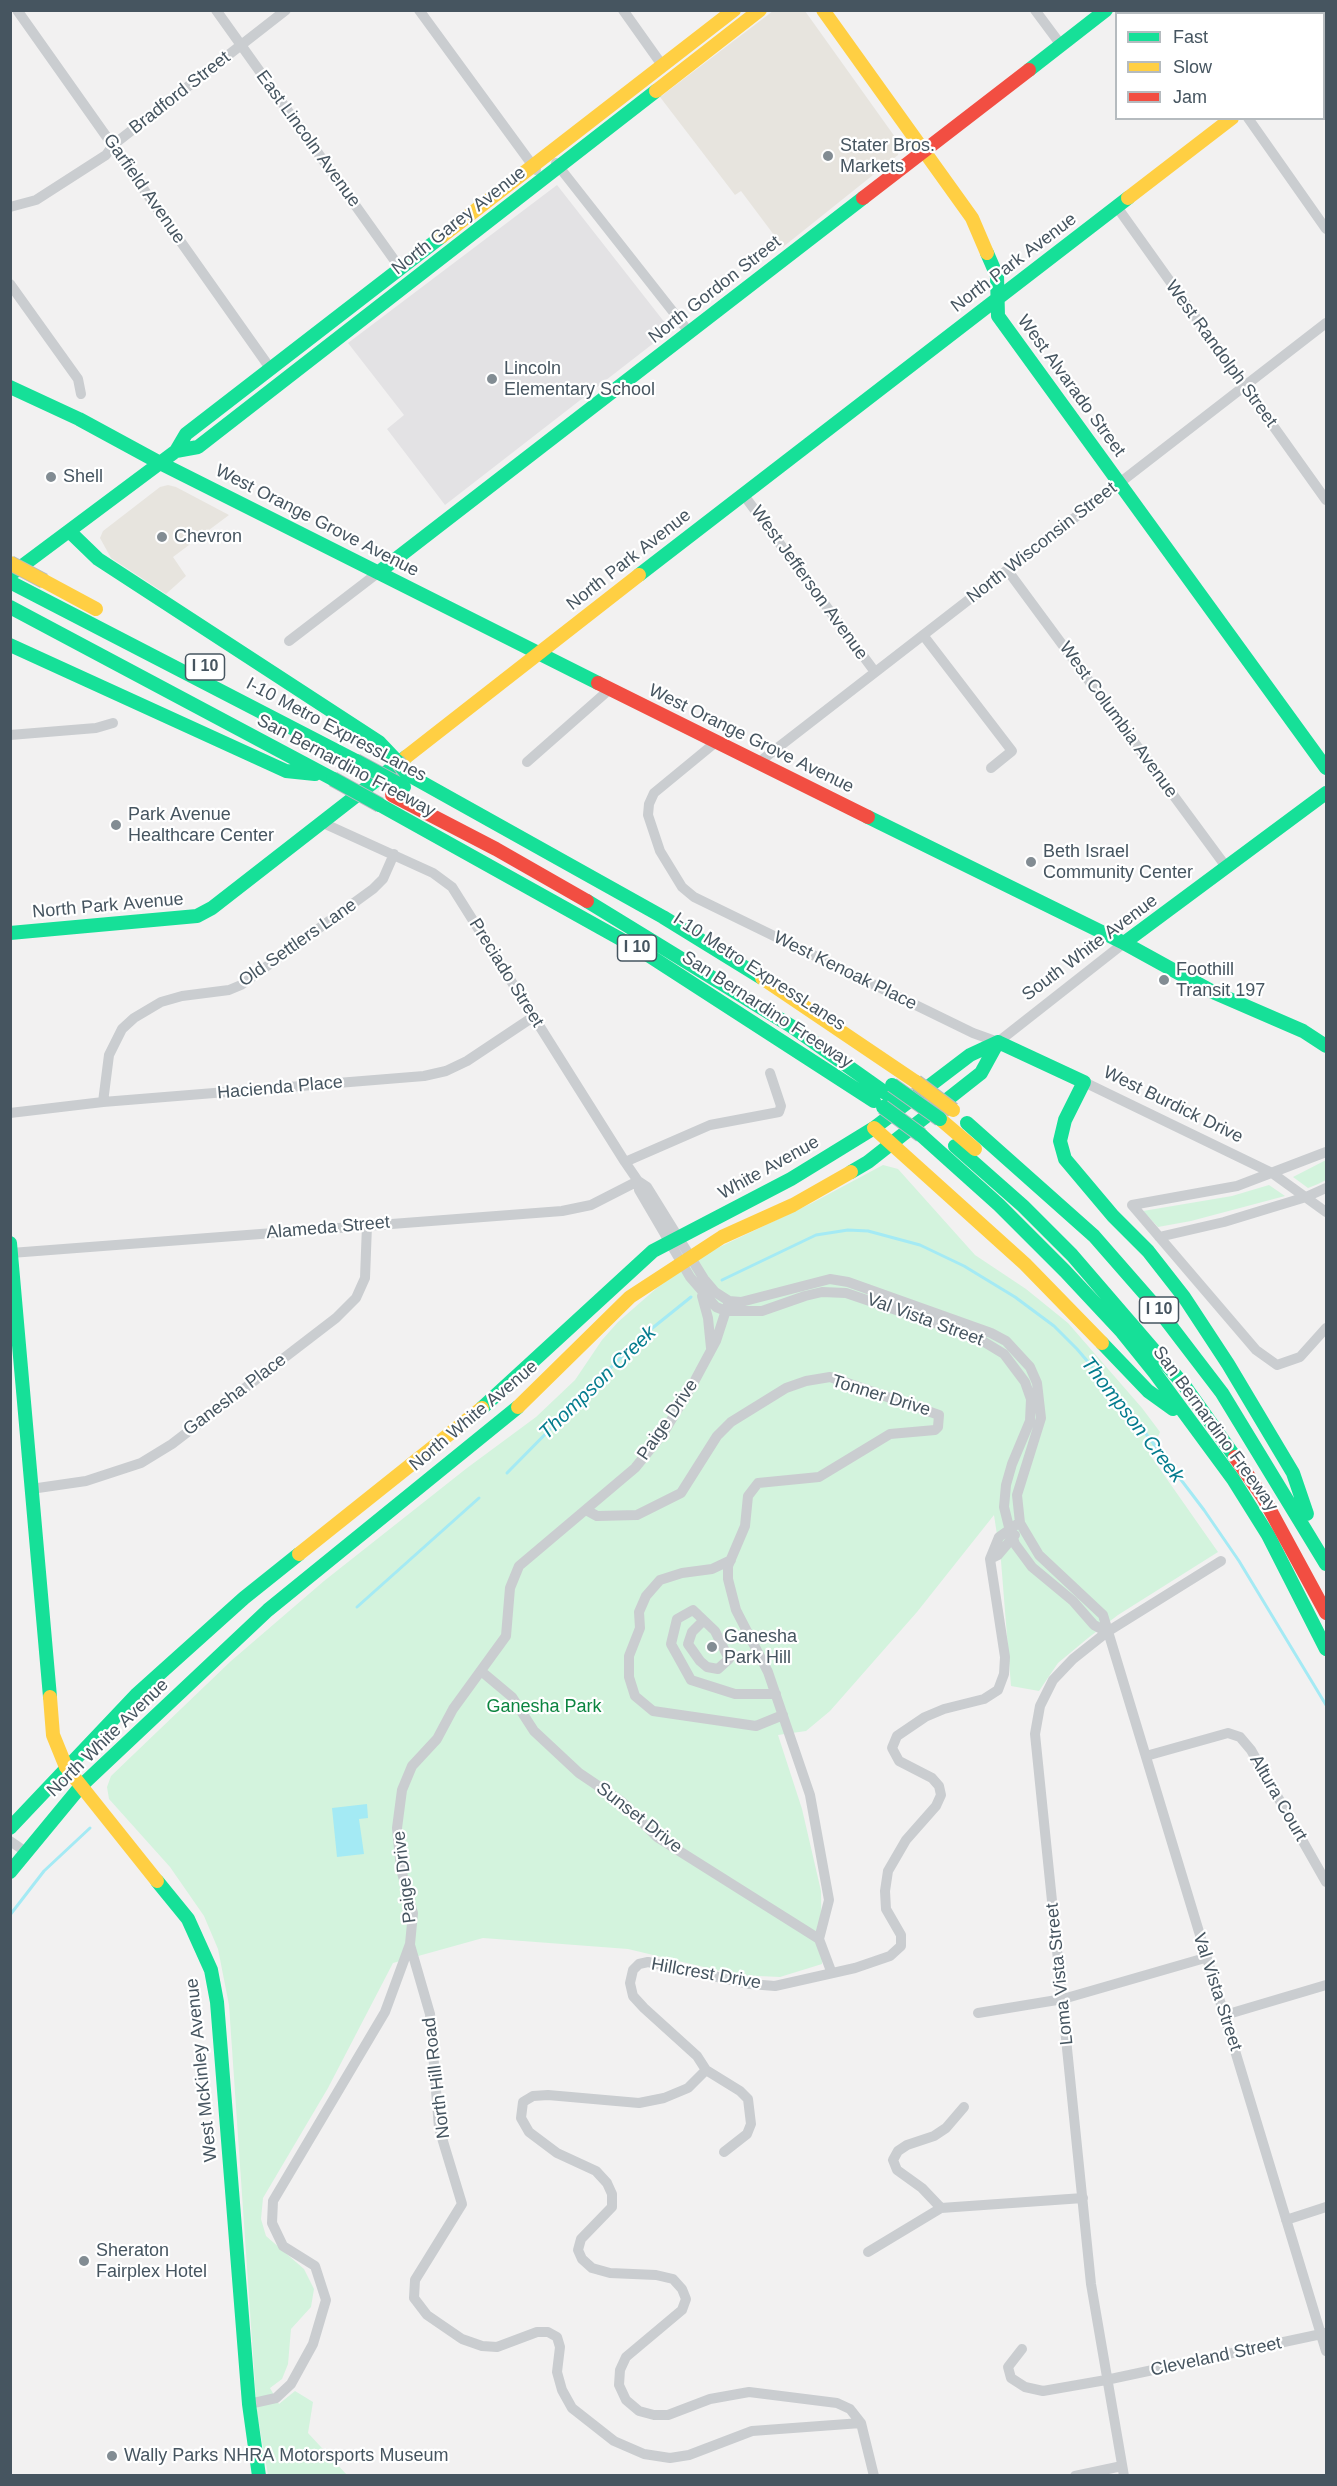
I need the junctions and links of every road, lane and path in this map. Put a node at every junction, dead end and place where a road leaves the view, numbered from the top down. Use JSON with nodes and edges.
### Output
{"nodes":[{"id":1,"x":17,"y":10,"type":"edge"},
{"id":2,"x":216,"y":10,"type":"edge"},
{"id":3,"x":286,"y":10,"type":"edge"},
{"id":4,"x":419,"y":10,"type":"edge"},
{"id":5,"x":623,"y":10,"type":"edge"},
{"id":6,"x":734,"y":10,"type":"edge"},
{"id":7,"x":760,"y":10,"type":"edge"},
{"id":8,"x":822,"y":10,"type":"edge"},
{"id":9,"x":1035,"y":10,"type":"edge"},
{"id":10,"x":1106,"y":10,"type":"edge"},
{"id":11,"x":241,"y":45,"type":"junction"},
{"id":12,"x":1061,"y":45,"type":"junction"},
{"id":13,"x":662,"y":65,"type":"junction"},
{"id":14,"x":1229,"y":120,"type":"edge"},
{"id":15,"x":1249,"y":120,"type":"edge"},
{"id":16,"x":113,"y":146,"type":"junction"},
{"id":17,"x":924,"y":152,"type":"junction"},
{"id":18,"x":549,"y":153,"type":"junction"},
{"id":19,"x":533,"y":165,"type":"junction"},
{"id":20,"x":559,"y":167,"type":"junction"},
{"id":21,"x":543,"y":179,"type":"junction"},
{"id":22,"x":10,"y":207,"type":"edge"},
{"id":23,"x":1117,"y":207,"type":"junction"},
{"id":24,"x":1326,"y":229,"type":"edge"},
{"id":25,"x":400,"y":268,"type":"junction"},
{"id":26,"x":10,"y":284,"type":"edge"},
{"id":27,"x":998,"y":298,"type":"junction"},
{"id":28,"x":1326,"y":323,"type":"edge"},
{"id":29,"x":689,"y":332,"type":"junction"},
{"id":30,"x":270,"y":368,"type":"junction"},
{"id":31,"x":10,"y":387,"type":"edge"},
{"id":32,"x":1245,"y":387,"type":"junction"},
{"id":33,"x":81,"y":394,"type":"dead end"},
{"id":34,"x":176,"y":450,"type":"junction"},
{"id":35,"x":160,"y":463,"type":"junction"},
{"id":36,"x":1119,"y":484,"type":"junction"},
{"id":37,"x":743,"y":494,"type":"junction"},
{"id":38,"x":1326,"y":500,"type":"edge"},
{"id":39,"x":69,"y":531,"type":"junction"},
{"id":40,"x":10,"y":563,"type":"edge"},
{"id":41,"x":1008,"y":571,"type":"junction"},
{"id":42,"x":379,"y":572,"type":"junction"},
{"id":43,"x":10,"y":575,"type":"edge"},
{"id":44,"x":10,"y":582,"type":"edge"},
{"id":45,"x":10,"y":607,"type":"edge"},
{"id":46,"x":106,"y":614,"type":"dead end"},
{"id":47,"x":923,"y":635,"type":"junction"},
{"id":48,"x":289,"y":641,"type":"dead end"},
{"id":49,"x":12,"y":646,"type":"edge"},
{"id":50,"x":85,"y":646,"type":"junction"},
{"id":51,"x":538,"y":653,"type":"junction"},
{"id":52,"x":875,"y":672,"type":"junction"},
{"id":53,"x":221,"y":675,"type":"dead end"},
{"id":54,"x":610,"y":689,"type":"junction"},
{"id":55,"x":112,"y":723,"type":"dead end"},
{"id":56,"x":10,"y":735,"type":"edge"},
{"id":57,"x":716,"y":742,"type":"junction"},
{"id":58,"x":361,"y":757,"type":"junction"},
{"id":59,"x":527,"y":762,"type":"dead end"},
{"id":60,"x":758,"y":763,"type":"junction"},
{"id":61,"x":991,"y":768,"type":"dead end"},
{"id":62,"x":1326,"y":768,"type":"edge"},
{"id":63,"x":330,"y":777,"type":"junction"},
{"id":64,"x":404,"y":784,"type":"junction"},
{"id":65,"x":1326,"y":794,"type":"edge"},
{"id":66,"x":322,"y":823,"type":"junction"},
{"id":67,"x":394,"y":854,"type":"junction"},
{"id":68,"x":1227,"y":868,"type":"junction"},
{"id":69,"x":10,"y":933,"type":"edge"},
{"id":70,"x":1124,"y":943,"type":"junction"},
{"id":71,"x":533,"y":1017,"type":"junction"},
{"id":72,"x":998,"y":1042,"type":"junction"},
{"id":73,"x":1326,"y":1046,"type":"edge"},
{"id":74,"x":770,"y":1073,"type":"dead end"},
{"id":75,"x":1084,"y":1082,"type":"junction"},
{"id":76,"x":890,"y":1097,"type":"junction"},
{"id":77,"x":103,"y":1102,"type":"junction"},
{"id":78,"x":10,"y":1113,"type":"edge"},
{"id":79,"x":931,"y":1127,"type":"junction"},
{"id":80,"x":874,"y":1128,"type":"junction"},
{"id":81,"x":892,"y":1144,"type":"junction"},
{"id":82,"x":1326,"y":1152,"type":"edge"},
{"id":83,"x":625,"y":1162,"type":"junction"},
{"id":84,"x":1272,"y":1173,"type":"junction"},
{"id":85,"x":638,"y":1181,"type":"junction"},
{"id":86,"x":1326,"y":1188,"type":"edge"},
{"id":87,"x":1306,"y":1197,"type":"junction"},
{"id":88,"x":1326,"y":1212,"type":"edge"},
{"id":89,"x":367,"y":1225,"type":"junction"},
{"id":90,"x":1159,"y":1237,"type":"junction"},
{"id":91,"x":675,"y":1240,"type":"junction"},
{"id":92,"x":11,"y":1248,"type":"edge"},
{"id":93,"x":686,"y":1258,"type":"junction"},
{"id":94,"x":1117,"y":1285,"type":"dead end"},
{"id":95,"x":702,"y":1293,"type":"junction"},
{"id":96,"x":727,"y":1306,"type":"junction"},
{"id":97,"x":1147,"y":1318,"type":"dead end"},
{"id":98,"x":1326,"y":1328,"type":"edge"},
{"id":99,"x":14,"y":1335,"type":"edge"},
{"id":100,"x":711,"y":1350,"type":"junction"},
{"id":101,"x":1195,"y":1426,"type":"junction"},
{"id":102,"x":31,"y":1489,"type":"junction"},
{"id":103,"x":1005,"y":1493,"type":"junction"},
{"id":104,"x":1017,"y":1495,"type":"junction"},
{"id":105,"x":586,"y":1510,"type":"junction"},
{"id":106,"x":1022,"y":1526,"type":"junction"},
{"id":107,"x":1011,"y":1533,"type":"junction"},
{"id":108,"x":1319,"y":1549,"type":"junction"},
{"id":109,"x":731,"y":1560,"type":"junction"},
{"id":110,"x":1221,"y":1561,"type":"dead end"},
{"id":111,"x":1326,"y":1564,"type":"edge"},
{"id":112,"x":1326,"y":1586,"type":"edge"},
{"id":113,"x":1326,"y":1613,"type":"edge"},
{"id":114,"x":703,"y":1621,"type":"dead end"},
{"id":115,"x":1107,"y":1632,"type":"junction"},
{"id":116,"x":1326,"y":1649,"type":"edge"},
{"id":117,"x":481,"y":1671,"type":"junction"},
{"id":118,"x":776,"y":1694,"type":"junction"},
{"id":119,"x":783,"y":1715,"type":"junction"},
{"id":120,"x":1146,"y":1756,"type":"junction"},
{"id":121,"x":66,"y":1767,"type":"junction"},
{"id":122,"x":81,"y":1786,"type":"junction"},
{"id":123,"x":10,"y":1828,"type":"edge"},
{"id":124,"x":10,"y":1841,"type":"edge"},
{"id":125,"x":26,"y":1852,"type":"junction"},
{"id":126,"x":10,"y":1872,"type":"edge"},
{"id":127,"x":1326,"y":1882,"type":"edge"},
{"id":128,"x":819,"y":1939,"type":"junction"},
{"id":129,"x":410,"y":1944,"type":"junction"},
{"id":130,"x":1205,"y":1958,"type":"junction"},
{"id":131,"x":831,"y":1971,"type":"junction"},
{"id":132,"x":1326,"y":1985,"type":"edge"},
{"id":133,"x":1063,"y":1999,"type":"junction"},
{"id":134,"x":978,"y":2013,"type":"dead end"},
{"id":135,"x":1226,"y":2015,"type":"junction"},
{"id":136,"x":706,"y":2070,"type":"junction"},
{"id":137,"x":964,"y":2107,"type":"dead end"},
{"id":138,"x":724,"y":2152,"type":"dead end"},
{"id":139,"x":1083,"y":2198,"type":"junction"},
{"id":140,"x":1326,"y":2207,"type":"edge"},
{"id":141,"x":941,"y":2208,"type":"junction"},
{"id":142,"x":1286,"y":2220,"type":"junction"},
{"id":143,"x":868,"y":2252,"type":"dead end"},
{"id":144,"x":1324,"y":2333,"type":"edge"},
{"id":145,"x":1022,"y":2349,"type":"dead end"},
{"id":146,"x":1326,"y":2351,"type":"edge"},
{"id":147,"x":1106,"y":2380,"type":"junction"},
{"id":148,"x":249,"y":2404,"type":"junction"},
{"id":149,"x":861,"y":2423,"type":"junction"},
{"id":150,"x":1123,"y":2471,"type":"edge"},
{"id":151,"x":260,"y":2475,"type":"edge"},
{"id":152,"x":874,"y":2475,"type":"edge"},
{"id":153,"x":1075,"y":2475,"type":"edge"}],
"edges":[{"from":1,"to":16,"type":"street","name":"Garfield Avenue"},
{"from":2,"to":11,"type":"street","name":"East Lincoln Avenue"},
{"from":3,"to":11,"type":"street","name":"Bradford Street"},
{"from":4,"to":19,"type":"street"},
{"from":5,"to":13,"type":"street"},
{"from":6,"to":13,"type":"main road","name":"North Garey Avenue"},
{"from":7,"to":20,"type":"main road","name":"North Garey Avenue"},
{"from":8,"to":17,"type":"main road","name":"West Alvarado Street"},
{"from":9,"to":12,"type":"street"},
{"from":10,"to":12,"type":"main road","name":"North Gordon Street"},
{"from":11,"to":16,"type":"street","name":"Bradford Street"},
{"from":11,"to":25,"type":"street","name":"East Lincoln Avenue"},
{"from":12,"to":17,"type":"main road","name":"North Gordon Street"},
{"from":13,"to":18,"type":"main road","name":"North Garey Avenue"},
{"from":14,"to":23,"type":"main road","name":"North Park Avenue"},
{"from":15,"to":24,"type":"street"},
{"from":16,"to":22,"type":"street","name":"Bradford Street"},
{"from":16,"to":30,"type":"street","name":"Garfield Avenue"},
{"from":17,"to":27,"type":"main road","name":"West Alvarado Street"},
{"from":17,"to":29,"type":"main road","name":"North Gordon Street"},
{"from":18,"to":19,"type":"main road","name":"North Garey Avenue"},
{"from":18,"to":20,"type":"street"},
{"from":19,"to":21,"type":"street"},
{"from":19,"to":25,"type":"main road","name":"North Garey Avenue"},
{"from":20,"to":21,"type":"main road","name":"North Garey Avenue"},
{"from":20,"to":29,"type":"street"},
{"from":21,"to":34,"type":"main road","name":"North Garey Avenue"},
{"from":23,"to":27,"type":"main road","name":"North Park Avenue"},
{"from":23,"to":32,"type":"street","name":"West Randolph Street"},
{"from":25,"to":30,"type":"main road","name":"North Garey Avenue"},
{"from":26,"to":33,"type":"street"},
{"from":27,"to":36,"type":"main road","name":"West Alvarado Street"},
{"from":27,"to":37,"type":"main road","name":"North Park Avenue"},
{"from":28,"to":32,"type":"street","name":"North Wisconsin Street"},
{"from":29,"to":42,"type":"main road","name":"North Gordon Street"},
{"from":30,"to":34,"type":"main road","name":"North Garey Avenue"},
{"from":31,"to":35,"type":"main road","name":"West Orange Grove Avenue"},
{"from":32,"to":36,"type":"street","name":"North Wisconsin Street"},
{"from":32,"to":38,"type":"street","name":"West Randolph Street"},
{"from":34,"to":35,"type":"main road","name":"North Garey Avenue"},
{"from":35,"to":39,"type":"main road","name":"North Garey Avenue"},
{"from":35,"to":42,"type":"main road","name":"West Orange Grove Avenue"},
{"from":36,"to":41,"type":"street","name":"North Wisconsin Street"},
{"from":36,"to":62,"type":"main road","name":"West Alvarado Street"},
{"from":37,"to":51,"type":"main road","name":"North Park Avenue"},
{"from":37,"to":52,"type":"street","name":"West Jefferson Avenue"},
{"from":39,"to":43,"type":"main road","name":"North Garey Avenue"},
{"from":39,"to":64,"type":"main road","bridge":true},
{"from":40,"to":46,"type":"main road","bridge":true},
{"from":41,"to":47,"type":"street","name":"North Wisconsin Street"},
{"from":41,"to":68,"type":"street","name":"West Columbia Avenue"},
{"from":42,"to":48,"type":"street","name":"North Gordon Street"},
{"from":42,"to":51,"type":"main road","name":"West Orange Grove Avenue"},
{"from":44,"to":58,"type":"main road","name":"I-10 Metro ExpressLanes"},
{"from":45,"to":50,"type":"main road","name":"San Bernardino Freeway","number":"I 10"},
{"from":47,"to":52,"type":"street","name":"North Wisconsin Street"},
{"from":47,"to":61,"type":"street"},
{"from":49,"to":63,"type":"main road"},
{"from":50,"to":63,"type":"main road","name":"San Bernardino Freeway","number":"I 10"},
{"from":50,"to":64,"type":"main road","name":"I-10 Metro ExpressLanes"},
{"from":51,"to":54,"type":"main road","name":"West Orange Grove Avenue"},
{"from":51,"to":66,"type":"main road","name":"North Park Avenue"},
{"from":52,"to":60,"type":"street","name":"North Wisconsin Street"},
{"from":53,"to":58,"type":"main road","name":"San Bernardino Freeway","number":"I 10"},
{"from":54,"to":57,"type":"main road","name":"West Orange Grove Avenue"},
{"from":54,"to":59,"type":"street"},
{"from":55,"to":56,"type":"street"},
{"from":57,"to":60,"type":"main road","name":"West Orange Grove Avenue"},
{"from":57,"to":72,"type":"street","name":"West Kenoak Place"},
{"from":58,"to":64,"type":"main road","name":"San Bernardino Freeway","number":"I 10"},
{"from":60,"to":70,"type":"main road","name":"West Orange Grove Avenue"},
{"from":63,"to":76,"type":"main road","name":"San Bernardino Freeway","number":"I 10","bridge":true},
{"from":64,"to":76,"type":"main road","name":"I-10 Metro ExpressLanes"},
{"from":64,"to":108,"type":"main road","name":"San Bernardino Freeway","number":"I 10","bridge":true},
{"from":65,"to":68,"type":"main road","name":"South White Avenue"},
{"from":66,"to":67,"type":"street","name":"Preciado Street"},
{"from":66,"to":69,"type":"main road","name":"North Park Avenue"},
{"from":67,"to":71,"type":"street","name":"Preciado Street"},
{"from":67,"to":77,"type":"street","name":"Old Settlers Lane"},
{"from":68,"to":70,"type":"main road","name":"South White Avenue"},
{"from":70,"to":72,"type":"street","name":"South White Avenue"},
{"from":70,"to":73,"type":"main road","name":"West Orange Grove Avenue"},
{"from":71,"to":77,"type":"street","name":"Hacienda Place"},
{"from":71,"to":83,"type":"street","name":"Preciado Street"},
{"from":72,"to":75,"type":"main road","name":"West Burdick Drive"},
{"from":72,"to":80,"type":"main road","name":"South White Avenue"},
{"from":72,"to":81,"type":"main road","name":"North White Avenue"},
{"from":74,"to":83,"type":"street"},
{"from":75,"to":84,"type":"street","name":"West Burdick Drive"},
{"from":75,"to":108,"type":"main road"},
{"from":76,"to":79,"type":"main road","name":"San Bernardino Freeway","number":"I 10","bridge":true},
{"from":76,"to":79,"type":"main road","name":"I-10 Metro ExpressLanes","bridge":true},
{"from":77,"to":78,"type":"street","name":"Hacienda Place"},
{"from":79,"to":94,"type":"main road","name":"I-10 Metro ExpressLanes"},
{"from":79,"to":101,"type":"main road","name":"San Bernardino Freeway","number":"I 10"},
{"from":79,"to":113,"type":"main road","name":"I-10 Metro ExpressLanes"},
{"from":80,"to":81,"type":"main road"},
{"from":80,"to":91,"type":"main road","name":"White Avenue"},
{"from":81,"to":93,"type":"main road","name":"North White Avenue"},
{"from":81,"to":101,"type":"main road"},
{"from":82,"to":84,"type":"street"},
{"from":83,"to":85,"type":"street","name":"Preciado Street"},
{"from":84,"to":87,"type":"street","name":"West Burdick Drive"},
{"from":84,"to":90,"type":"street"},
{"from":85,"to":89,"type":"street","name":"Alameda Street"},
{"from":85,"to":91,"type":"street","name":"Preciado Street"},
{"from":86,"to":87,"type":"street"},
{"from":87,"to":88,"type":"street","name":"West Burdick Drive"},
{"from":87,"to":90,"type":"street"},
{"from":89,"to":92,"type":"street","name":"Alameda Street"},
{"from":89,"to":102,"type":"street","name":"Ganesha Place"},
{"from":90,"to":98,"type":"street"},
{"from":91,"to":93,"type":"street","name":"Preciado Street"},
{"from":91,"to":121,"type":"main road","name":"North White Avenue"},
{"from":92,"to":99,"type":"main road","name":"West McKinley Avenue"},
{"from":93,"to":95,"type":"street"},
{"from":93,"to":96,"type":"street"},
{"from":93,"to":122,"type":"main road","name":"North White Avenue"},
{"from":95,"to":96,"type":"street"},
{"from":95,"to":100,"type":"street"},
{"from":96,"to":100,"type":"street","name":"Paige Drive"},
{"from":96,"to":103,"type":"street","name":"Val Vista Street"},
{"from":96,"to":104,"type":"street","name":"Val Vista Street"},
{"from":97,"to":112,"type":"main road"},
{"from":99,"to":102,"type":"main road","name":"West McKinley Avenue"},
{"from":100,"to":105,"type":"street","name":"Paige Drive"},
{"from":101,"to":116,"type":"main road","name":"San Bernardino Freeway","number":"I 10"},
{"from":102,"to":121,"type":"main road","name":"West McKinley Avenue"},
{"from":103,"to":104,"type":"street"},
{"from":103,"to":107,"type":"street","name":"Val Vista Street"},
{"from":104,"to":106,"type":"street","name":"Val Vista Street"},
{"from":105,"to":109,"type":"street","name":"Tonner Drive"},
{"from":105,"to":117,"type":"street","name":"Paige Drive"},
{"from":106,"to":107,"type":"street","name":"Hillcrest Drive"},
{"from":106,"to":115,"type":"street","name":"Val Vista Street"},
{"from":107,"to":115,"type":"street","name":"Val Vista Street"},
{"from":107,"to":131,"type":"street","name":"Hillcrest Drive"},
{"from":108,"to":111,"type":"main road","name":"San Bernardino Freeway","number":"I 10"},
{"from":109,"to":118,"type":"street","name":"Tonner Drive"},
{"from":109,"to":119,"type":"street"},
{"from":110,"to":115,"type":"street","name":"Loma Vista Street"},
{"from":114,"to":118,"type":"street"},
{"from":115,"to":120,"type":"street","name":"Val Vista Street"},
{"from":115,"to":133,"type":"street","name":"Loma Vista Street"},
{"from":117,"to":128,"type":"street","name":"Sunset Drive"},
{"from":117,"to":129,"type":"street","name":"Paige Drive"},
{"from":118,"to":119,"type":"street","name":"Tonner Drive"},
{"from":119,"to":128,"type":"street","name":"Tonner Drive"},
{"from":120,"to":127,"type":"street","name":"Altura Court"},
{"from":120,"to":130,"type":"street","name":"Val Vista Street"},
{"from":121,"to":122,"type":"main road","name":"West McKinley Avenue"},
{"from":121,"to":123,"type":"main road","name":"North White Avenue"},
{"from":122,"to":125,"type":"main road","name":"North White Avenue"},
{"from":122,"to":148,"type":"main road","name":"West McKinley Avenue"},
{"from":124,"to":125,"type":"street"},
{"from":125,"to":126,"type":"main road","name":"North White Avenue"},
{"from":128,"to":131,"type":"street"},
{"from":129,"to":148,"type":"street","name":"Paige Drive"},
{"from":129,"to":149,"type":"street","name":"North Hill Road"},
{"from":130,"to":133,"type":"street"},
{"from":130,"to":135,"type":"street","name":"Val Vista Street"},
{"from":131,"to":136,"type":"street","name":"Hillcrest Drive"},
{"from":132,"to":135,"type":"street"},
{"from":133,"to":134,"type":"street"},
{"from":133,"to":139,"type":"street","name":"Loma Vista Street"},
{"from":135,"to":142,"type":"street","name":"Val Vista Street"},
{"from":136,"to":138,"type":"street"},
{"from":136,"to":149,"type":"street"},
{"from":137,"to":141,"type":"street"},
{"from":139,"to":141,"type":"street"},
{"from":139,"to":147,"type":"street","name":"Loma Vista Street"},
{"from":140,"to":142,"type":"street"},
{"from":141,"to":143,"type":"street"},
{"from":142,"to":144,"type":"street","name":"Val Vista Street"},
{"from":144,"to":146,"type":"street","name":"Val Vista Street"},
{"from":144,"to":147,"type":"street","name":"Cleveland Street"},
{"from":145,"to":147,"type":"street","name":"Cleveland Street"},
{"from":147,"to":150,"type":"street","name":"Loma Vista Street"},
{"from":148,"to":151,"type":"main road","name":"West McKinley Avenue"},
{"from":149,"to":152,"type":"street"},
{"from":150,"to":153,"type":"street"}]}
